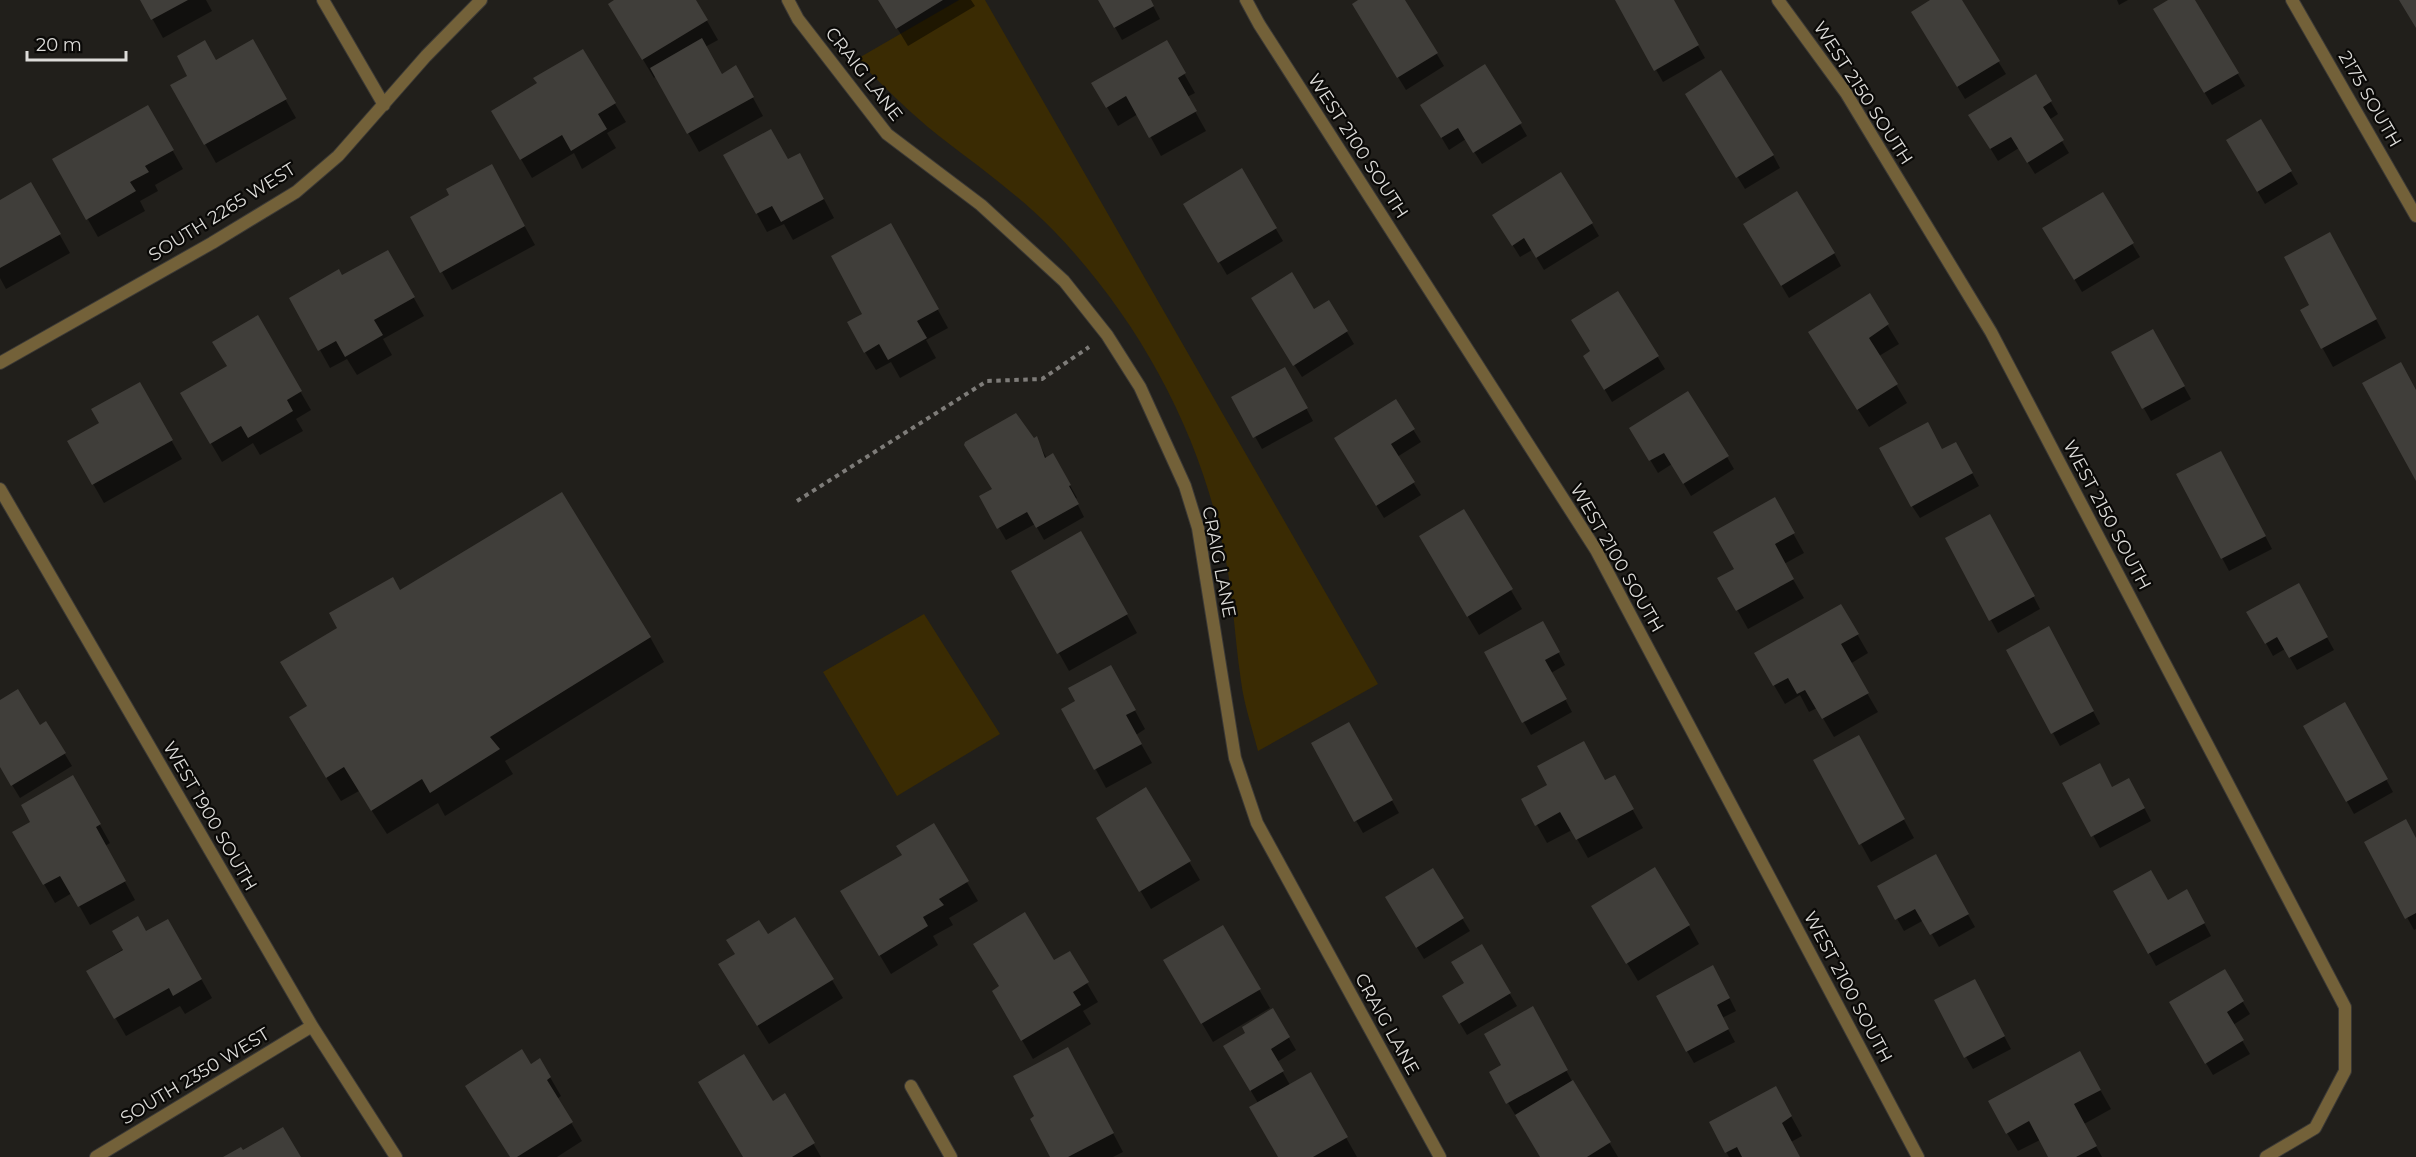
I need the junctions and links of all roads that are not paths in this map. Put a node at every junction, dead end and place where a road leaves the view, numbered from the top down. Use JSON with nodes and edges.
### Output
{"nodes":[{"id":1,"x":323,"y":0,"type":"edge"},
{"id":2,"x":481,"y":0,"type":"edge"},
{"id":3,"x":788,"y":0,"type":"edge"},
{"id":4,"x":1246,"y":0,"type":"edge"},
{"id":5,"x":1778,"y":0,"type":"edge"},
{"id":6,"x":2292,"y":0,"type":"edge"},
{"id":7,"x":384,"y":105,"type":"junction"},
{"id":8,"x":2416,"y":216,"type":"edge"},
{"id":9,"x":0,"y":363,"type":"edge"},
{"id":10,"x":0,"y":489,"type":"edge"},
{"id":11,"x":312,"y":1026,"type":"junction"},
{"id":12,"x":911,"y":1086,"type":"dead end"},
{"id":13,"x":96,"y":1157,"type":"edge"},
{"id":14,"x":396,"y":1157,"type":"edge"},
{"id":15,"x":951,"y":1157,"type":"edge"},
{"id":16,"x":1440,"y":1157,"type":"edge"},
{"id":17,"x":1917,"y":1157,"type":"edge"},
{"id":18,"x":2266,"y":1157,"type":"edge"}],
"edges":[{"from":1,"to":7,"type":"street"},
{"from":2,"to":7,"type":"street","name":"SOUTH 2265 WEST"},
{"from":3,"to":16,"type":"street","name":"CRAIG LANE"},
{"from":4,"to":17,"type":"street","name":"WEST 2100 SOUTH"},
{"from":5,"to":18,"type":"street","name":"WEST 2150 SOUTH"},
{"from":6,"to":8,"type":"street","name":"2175 SOUTH"},
{"from":7,"to":9,"type":"street","name":"SOUTH 2265 WEST"},
{"from":10,"to":11,"type":"street","name":"WEST 1900 SOUTH"},
{"from":11,"to":13,"type":"street","name":"SOUTH 2350 WEST"},
{"from":11,"to":14,"type":"street","name":"WEST 1900 SOUTH"},
{"from":12,"to":15,"type":"street"}]}
